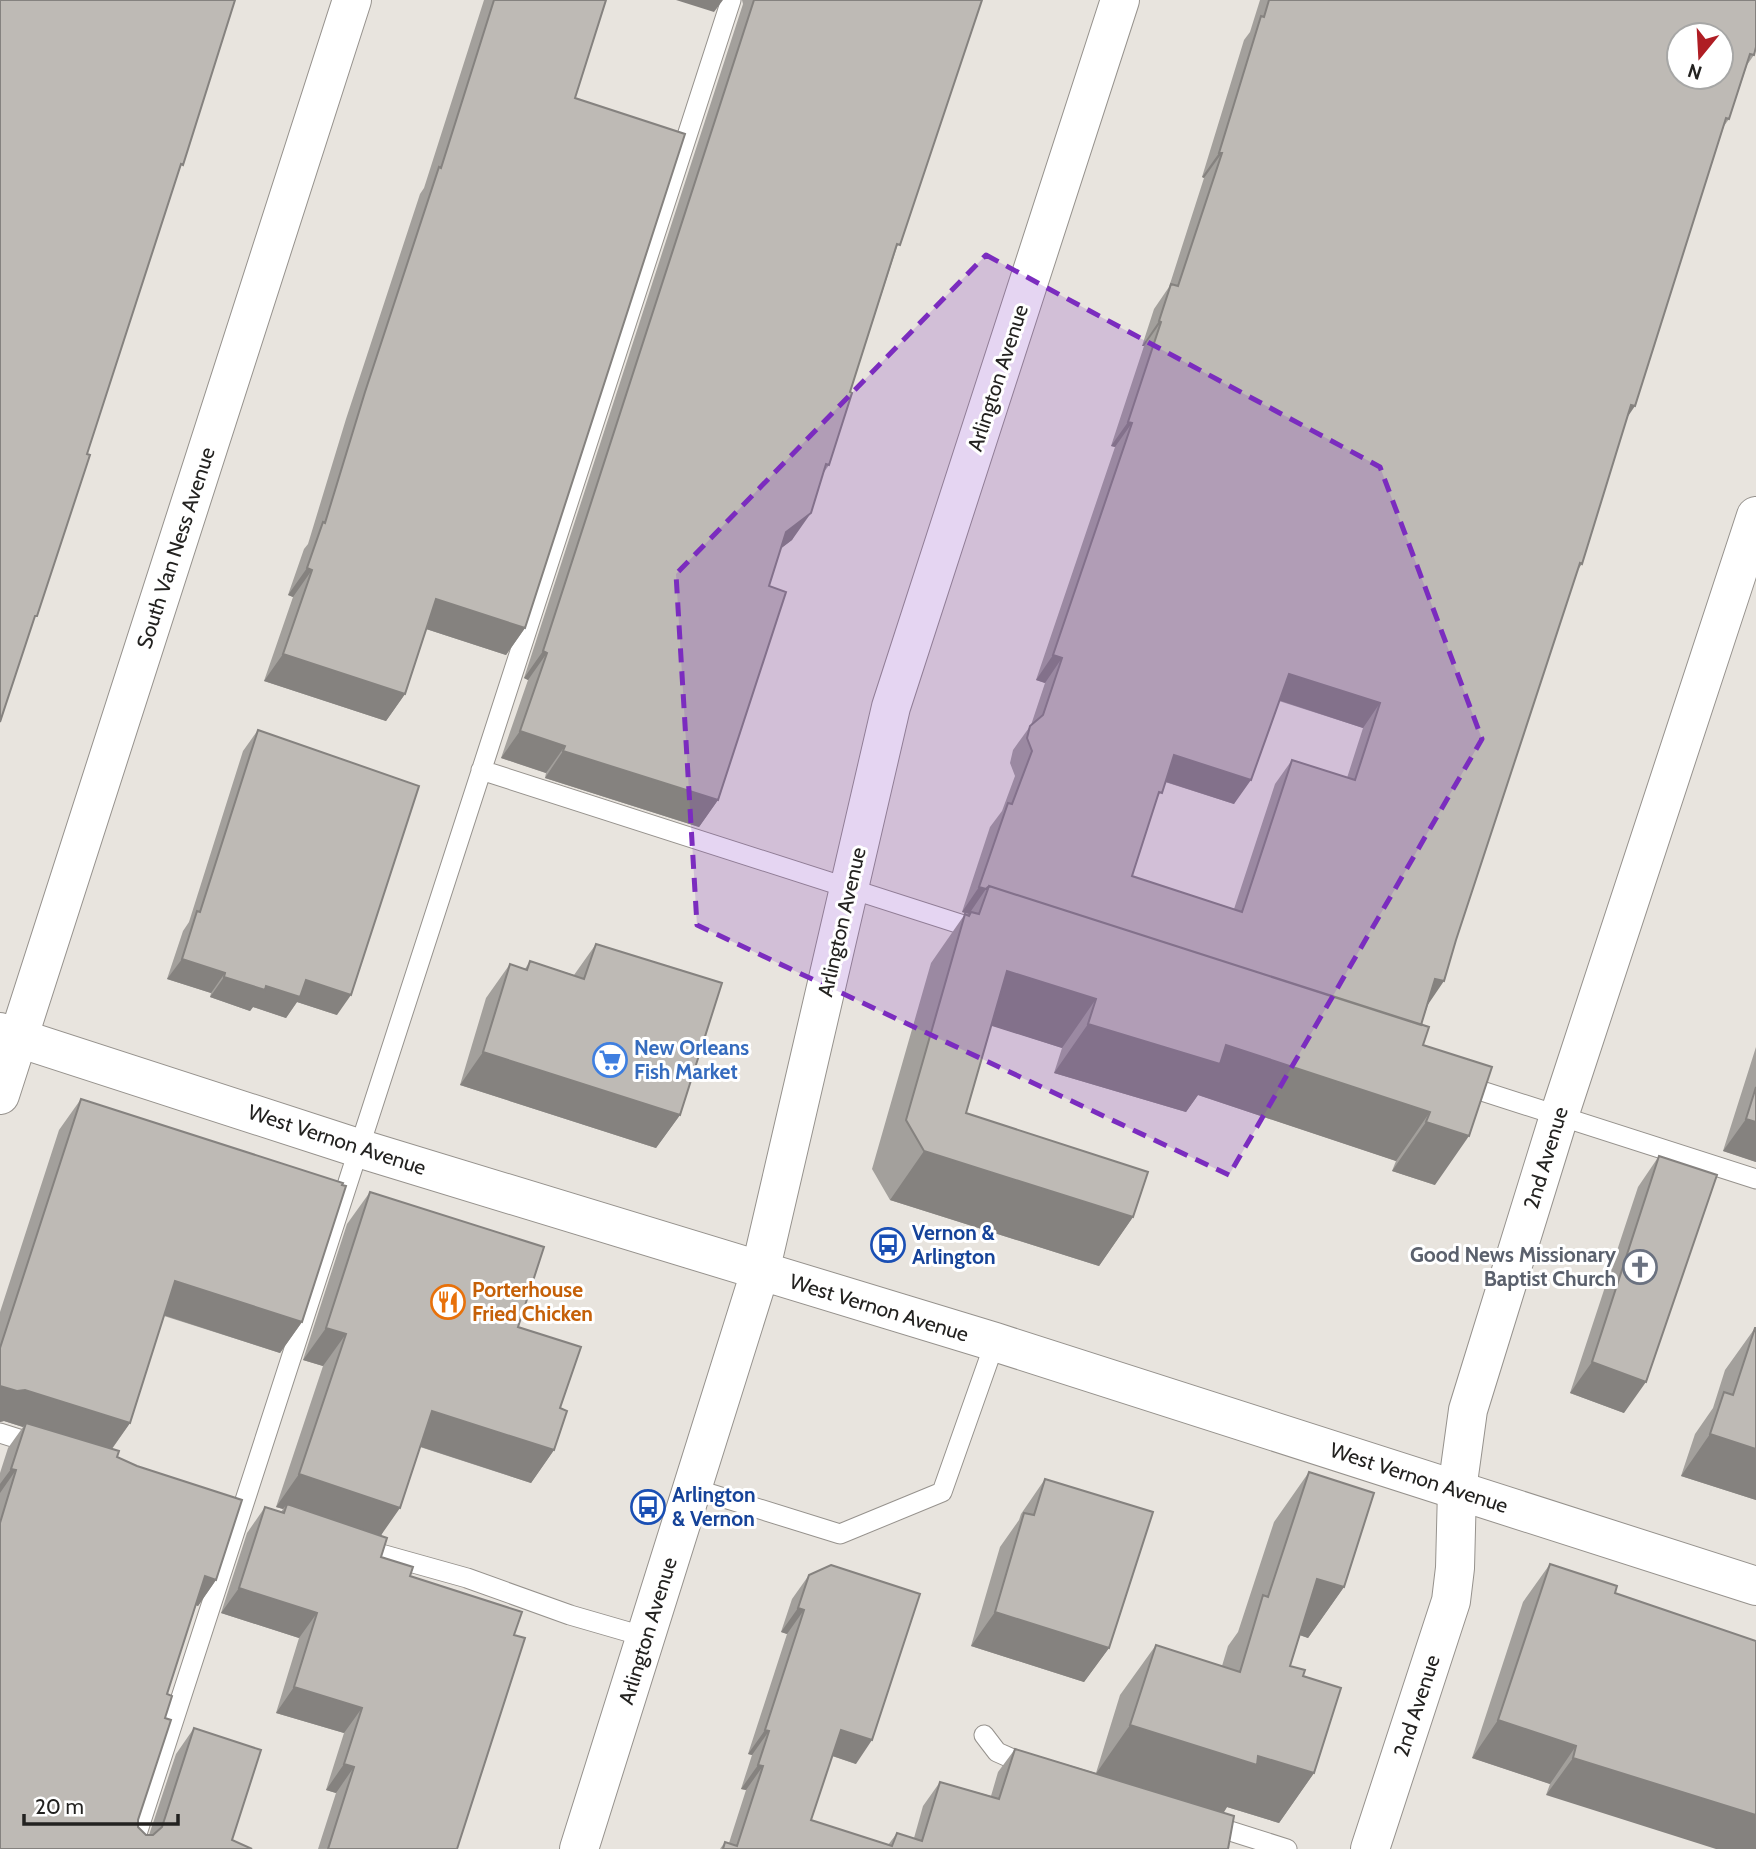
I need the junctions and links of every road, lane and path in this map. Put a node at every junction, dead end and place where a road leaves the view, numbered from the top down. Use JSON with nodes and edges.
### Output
{"nodes":[{"id":1,"x":352,"y":0,"type":"edge"},
{"id":2,"x":731,"y":0,"type":"edge"},
{"id":3,"x":1120,"y":0,"type":"edge"},
{"id":4,"x":1756,"y":516,"type":"edge"},
{"id":5,"x":481,"y":770,"type":"junction"},
{"id":6,"x":850,"y":888,"type":"junction"},
{"id":7,"x":994,"y":934,"type":"edge"},
{"id":8,"x":9,"y":1035,"type":"edge"},
{"id":9,"x":1441,"y":1078,"type":"edge"},
{"id":10,"x":0,"y":1095,"type":"edge"},
{"id":11,"x":1559,"y":1116,"type":"junction"},
{"id":12,"x":358,"y":1148,"type":"junction"},
{"id":13,"x":1756,"y":1180,"type":"edge"},
{"id":14,"x":760,"y":1272,"type":"junction"},
{"id":15,"x":995,"y":1342,"type":"junction"},
{"id":16,"x":0,"y":1433,"type":"edge"},
{"id":17,"x":58,"y":1451,"type":"edge"},
{"id":18,"x":692,"y":1488,"type":"junction"},
{"id":19,"x":1457,"y":1490,"type":"junction"},
{"id":20,"x":236,"y":1506,"type":"junction"},
{"id":21,"x":264,"y":1515,"type":"edge"},
{"id":22,"x":343,"y":1542,"type":"edge"},
{"id":23,"x":1756,"y":1586,"type":"edge"},
{"id":24,"x":646,"y":1637,"type":"junction"},
{"id":25,"x":984,"y":1735,"type":"dead end"},
{"id":26,"x":1045,"y":1772,"type":"edge"},
{"id":27,"x":1191,"y":1818,"type":"edge"},
{"id":28,"x":132,"y":1849,"type":"edge"},
{"id":29,"x":579,"y":1849,"type":"edge"},
{"id":30,"x":1287,"y":1849,"type":"edge"},
{"id":31,"x":1370,"y":1849,"type":"edge"}],
"edges":[{"from":1,"to":8,"type":"main road","name":"South Van Ness Avenue"},
{"from":2,"to":5,"type":"lane"},
{"from":3,"to":6,"type":"main road","name":"Arlington Avenue"},
{"from":4,"to":11,"type":"main road","name":"2nd Avenue"},
{"from":5,"to":6,"type":"lane"},
{"from":5,"to":12,"type":"lane"},
{"from":6,"to":7,"type":"lane"},
{"from":6,"to":14,"type":"main road","name":"Arlington Avenue"},
{"from":8,"to":10,"type":"main road","name":"South Van Ness Avenue"},
{"from":8,"to":12,"type":"main road","name":"West Vernon Avenue"},
{"from":9,"to":11,"type":"lane"},
{"from":11,"to":13,"type":"lane"},
{"from":11,"to":19,"type":"main road","name":"2nd Avenue"},
{"from":12,"to":14,"type":"main road","name":"West Vernon Avenue"},
{"from":12,"to":20,"type":"lane"},
{"from":14,"to":15,"type":"main road","name":"West Vernon Avenue"},
{"from":14,"to":18,"type":"main road","name":"Arlington Avenue"},
{"from":15,"to":18,"type":"lane"},
{"from":15,"to":19,"type":"main road","name":"West Vernon Avenue"},
{"from":16,"to":17,"type":"lane"},
{"from":18,"to":24,"type":"main road","name":"Arlington Avenue"},
{"from":19,"to":23,"type":"main road","name":"West Vernon Avenue"},
{"from":19,"to":31,"type":"main road","name":"2nd Avenue"},
{"from":20,"to":21,"type":"lane"},
{"from":20,"to":28,"type":"lane"},
{"from":22,"to":24,"type":"lane"},
{"from":24,"to":29,"type":"main road","name":"Arlington Avenue"},
{"from":25,"to":26,"type":"lane"},
{"from":27,"to":30,"type":"lane"}]}
